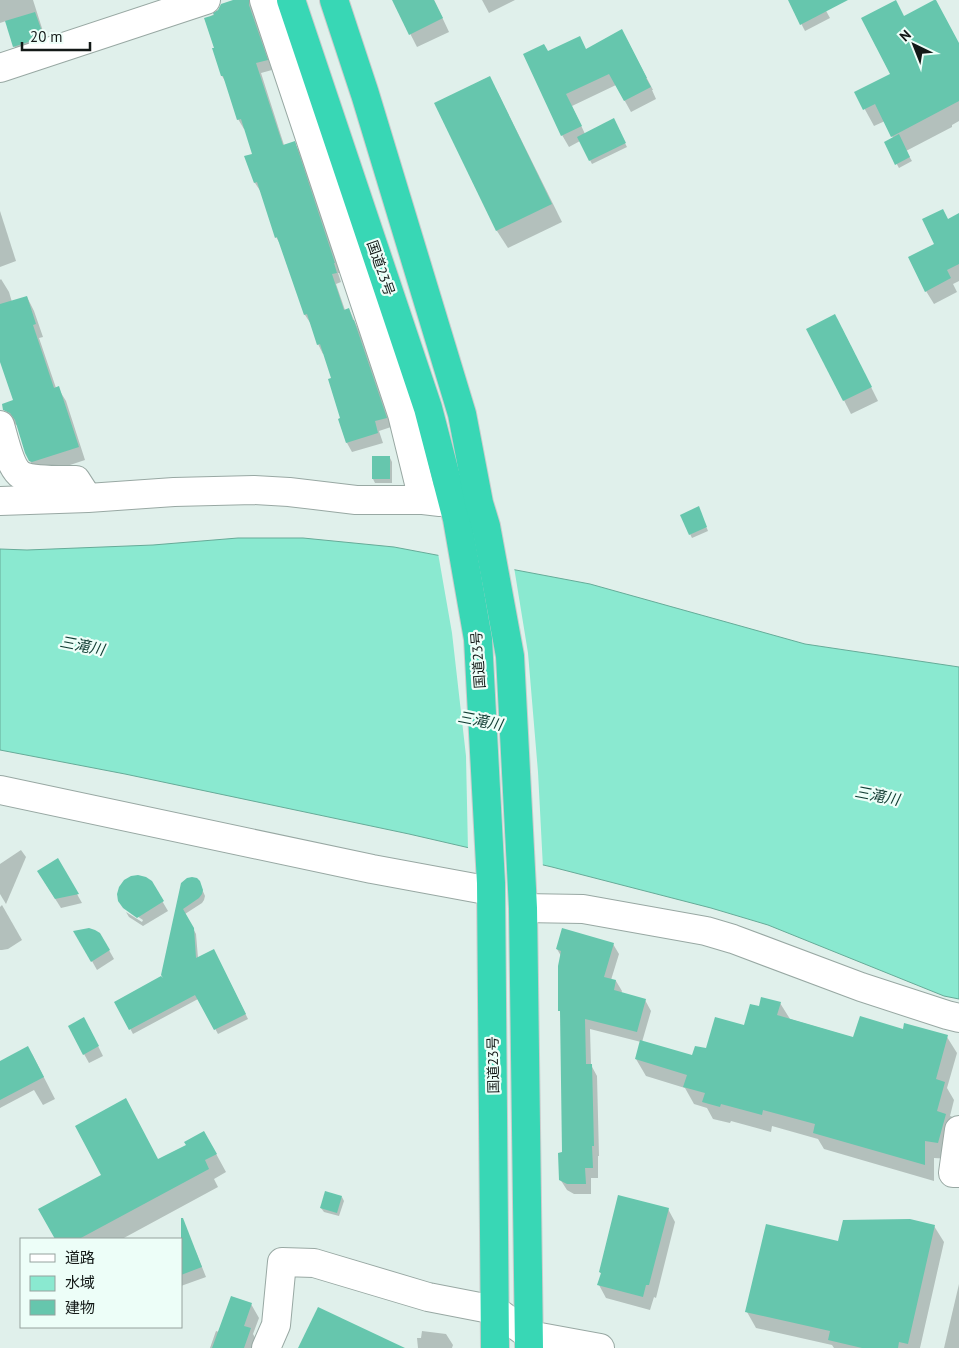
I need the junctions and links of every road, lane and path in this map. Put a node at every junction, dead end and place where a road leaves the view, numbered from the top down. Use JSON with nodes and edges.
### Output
{"nodes":[{"id":1,"x":206,"y":0,"type":"edge"},
{"id":2,"x":264,"y":0,"type":"edge"},
{"id":3,"x":291,"y":0,"type":"edge"},
{"id":4,"x":334,"y":0,"type":"edge"},
{"id":5,"x":0,"y":68,"type":"edge"},
{"id":6,"x":0,"y":425,"type":"edge"},
{"id":7,"x":88,"y":498,"type":"junction"},
{"id":8,"x":423,"y":500,"type":"junction"},
{"id":9,"x":0,"y":501,"type":"edge"},
{"id":10,"x":455,"y":511,"type":"junction"},
{"id":11,"x":0,"y":790,"type":"edge"},
{"id":12,"x":491,"y":887,"type":"junction"},
{"id":13,"x":523,"y":899,"type":"junction"},
{"id":14,"x":959,"y":1018,"type":"edge"},
{"id":15,"x":959,"y":1130,"type":"edge"},
{"id":16,"x":959,"y":1172,"type":"edge"},
{"id":17,"x":495,"y":1310,"type":"junction"},
{"id":18,"x":530,"y":1342,"type":"edge"},
{"id":19,"x":266,"y":1348,"type":"edge"},
{"id":20,"x":495,"y":1348,"type":"edge"},
{"id":21,"x":600,"y":1348,"type":"edge"}],
"edges":[{"from":1,"to":5,"type":"street"},
{"from":2,"to":8,"type":"street"},
{"from":3,"to":10,"type":"highway","name":"国道23号"},
{"from":4,"to":13,"type":"highway","name":"国道23号"},
{"from":6,"to":7,"type":"street"},
{"from":7,"to":8,"type":"street"},
{"from":7,"to":9,"type":"street"},
{"from":8,"to":10,"type":"street"},
{"from":10,"to":12,"type":"highway","name":"国道23号"},
{"from":11,"to":12,"type":"street"},
{"from":12,"to":17,"type":"highway","name":"国道23号"},
{"from":13,"to":14,"type":"street"},
{"from":13,"to":18,"type":"highway","name":"国道23号"},
{"from":15,"to":16,"type":"street"},
{"from":17,"to":18,"type":"street"},
{"from":17,"to":19,"type":"street"},
{"from":17,"to":20,"type":"highway","name":"国道23号"},
{"from":18,"to":21,"type":"street"}]}
